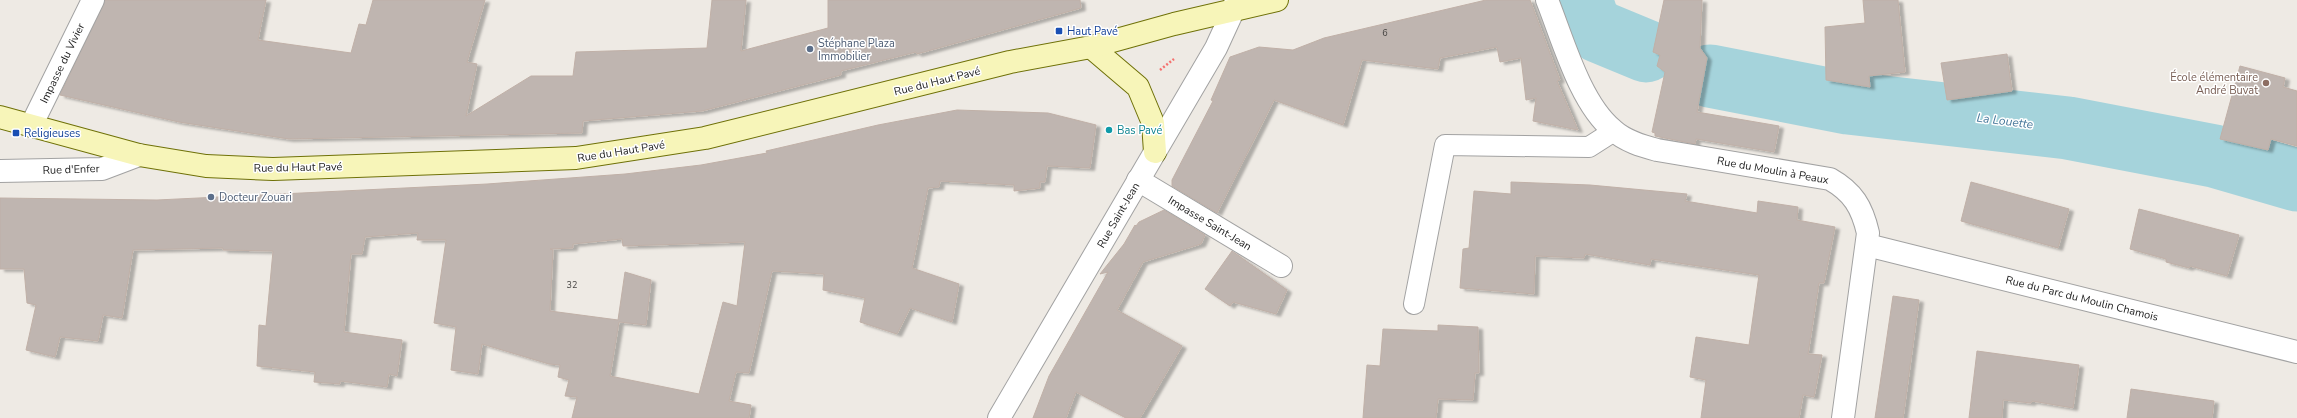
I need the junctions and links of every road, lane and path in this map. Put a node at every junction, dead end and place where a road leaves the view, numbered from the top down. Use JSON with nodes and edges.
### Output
{"nodes":[{"id":1,"x":94,"y":0,"type":"edge"},
{"id":2,"x":1277,"y":0,"type":"edge"},
{"id":3,"x":1548,"y":0,"type":"edge"},
{"id":4,"x":1234,"y":5,"type":"edge"},
{"id":5,"x":1091,"y":47,"type":"junction"},
{"id":6,"x":0,"y":117,"type":"edge"},
{"id":7,"x":31,"y":126,"type":"junction"},
{"id":8,"x":1614,"y":131,"type":"junction"},
{"id":9,"x":1155,"y":152,"type":"junction"},
{"id":10,"x":139,"y":156,"type":"junction"},
{"id":11,"x":0,"y":171,"type":"edge"},
{"id":12,"x":1138,"y":180,"type":"junction"},
{"id":13,"x":1867,"y":245,"type":"junction"},
{"id":14,"x":1281,"y":266,"type":"dead end"},
{"id":15,"x":1414,"y":304,"type":"dead end"},
{"id":16,"x":2297,"y":352,"type":"edge"},
{"id":17,"x":999,"y":418,"type":"edge"},
{"id":18,"x":1843,"y":418,"type":"edge"}],
"edges":[{"from":1,"to":7,"type":"street","name":"Impasse du Vivier"},
{"from":2,"to":4,"type":"main road","name":"Rue du Haut Pavé"},
{"from":3,"to":8,"type":"street","name":"Rue du Moulin à Peaux"},
{"from":4,"to":5,"type":"main road","name":"Rue du Haut Pavé"},
{"from":4,"to":9,"type":"street","name":"Rue Saint-Jean"},
{"from":5,"to":9,"type":"main road"},
{"from":5,"to":10,"type":"main road","name":"Rue du Haut Pavé"},
{"from":6,"to":7,"type":"main road","name":"Rue du Haut Pavé"},
{"from":7,"to":10,"type":"main road","name":"Rue du Haut Pavé"},
{"from":8,"to":13,"type":"street","name":"Rue du Moulin à Peaux"},
{"from":8,"to":15,"type":"lane"},
{"from":9,"to":12,"type":"street","name":"Rue Saint-Jean"},
{"from":10,"to":11,"type":"street","name":"Rue d'Enfer"},
{"from":12,"to":14,"type":"street","name":"Impasse Saint-Jean"},
{"from":12,"to":17,"type":"street","name":"Rue Saint-Jean"},
{"from":13,"to":16,"type":"street","name":"Rue du Parc du Moulin Chamois"},
{"from":13,"to":18,"type":"street","name":"Rue du Moulin à Peaux"}]}
